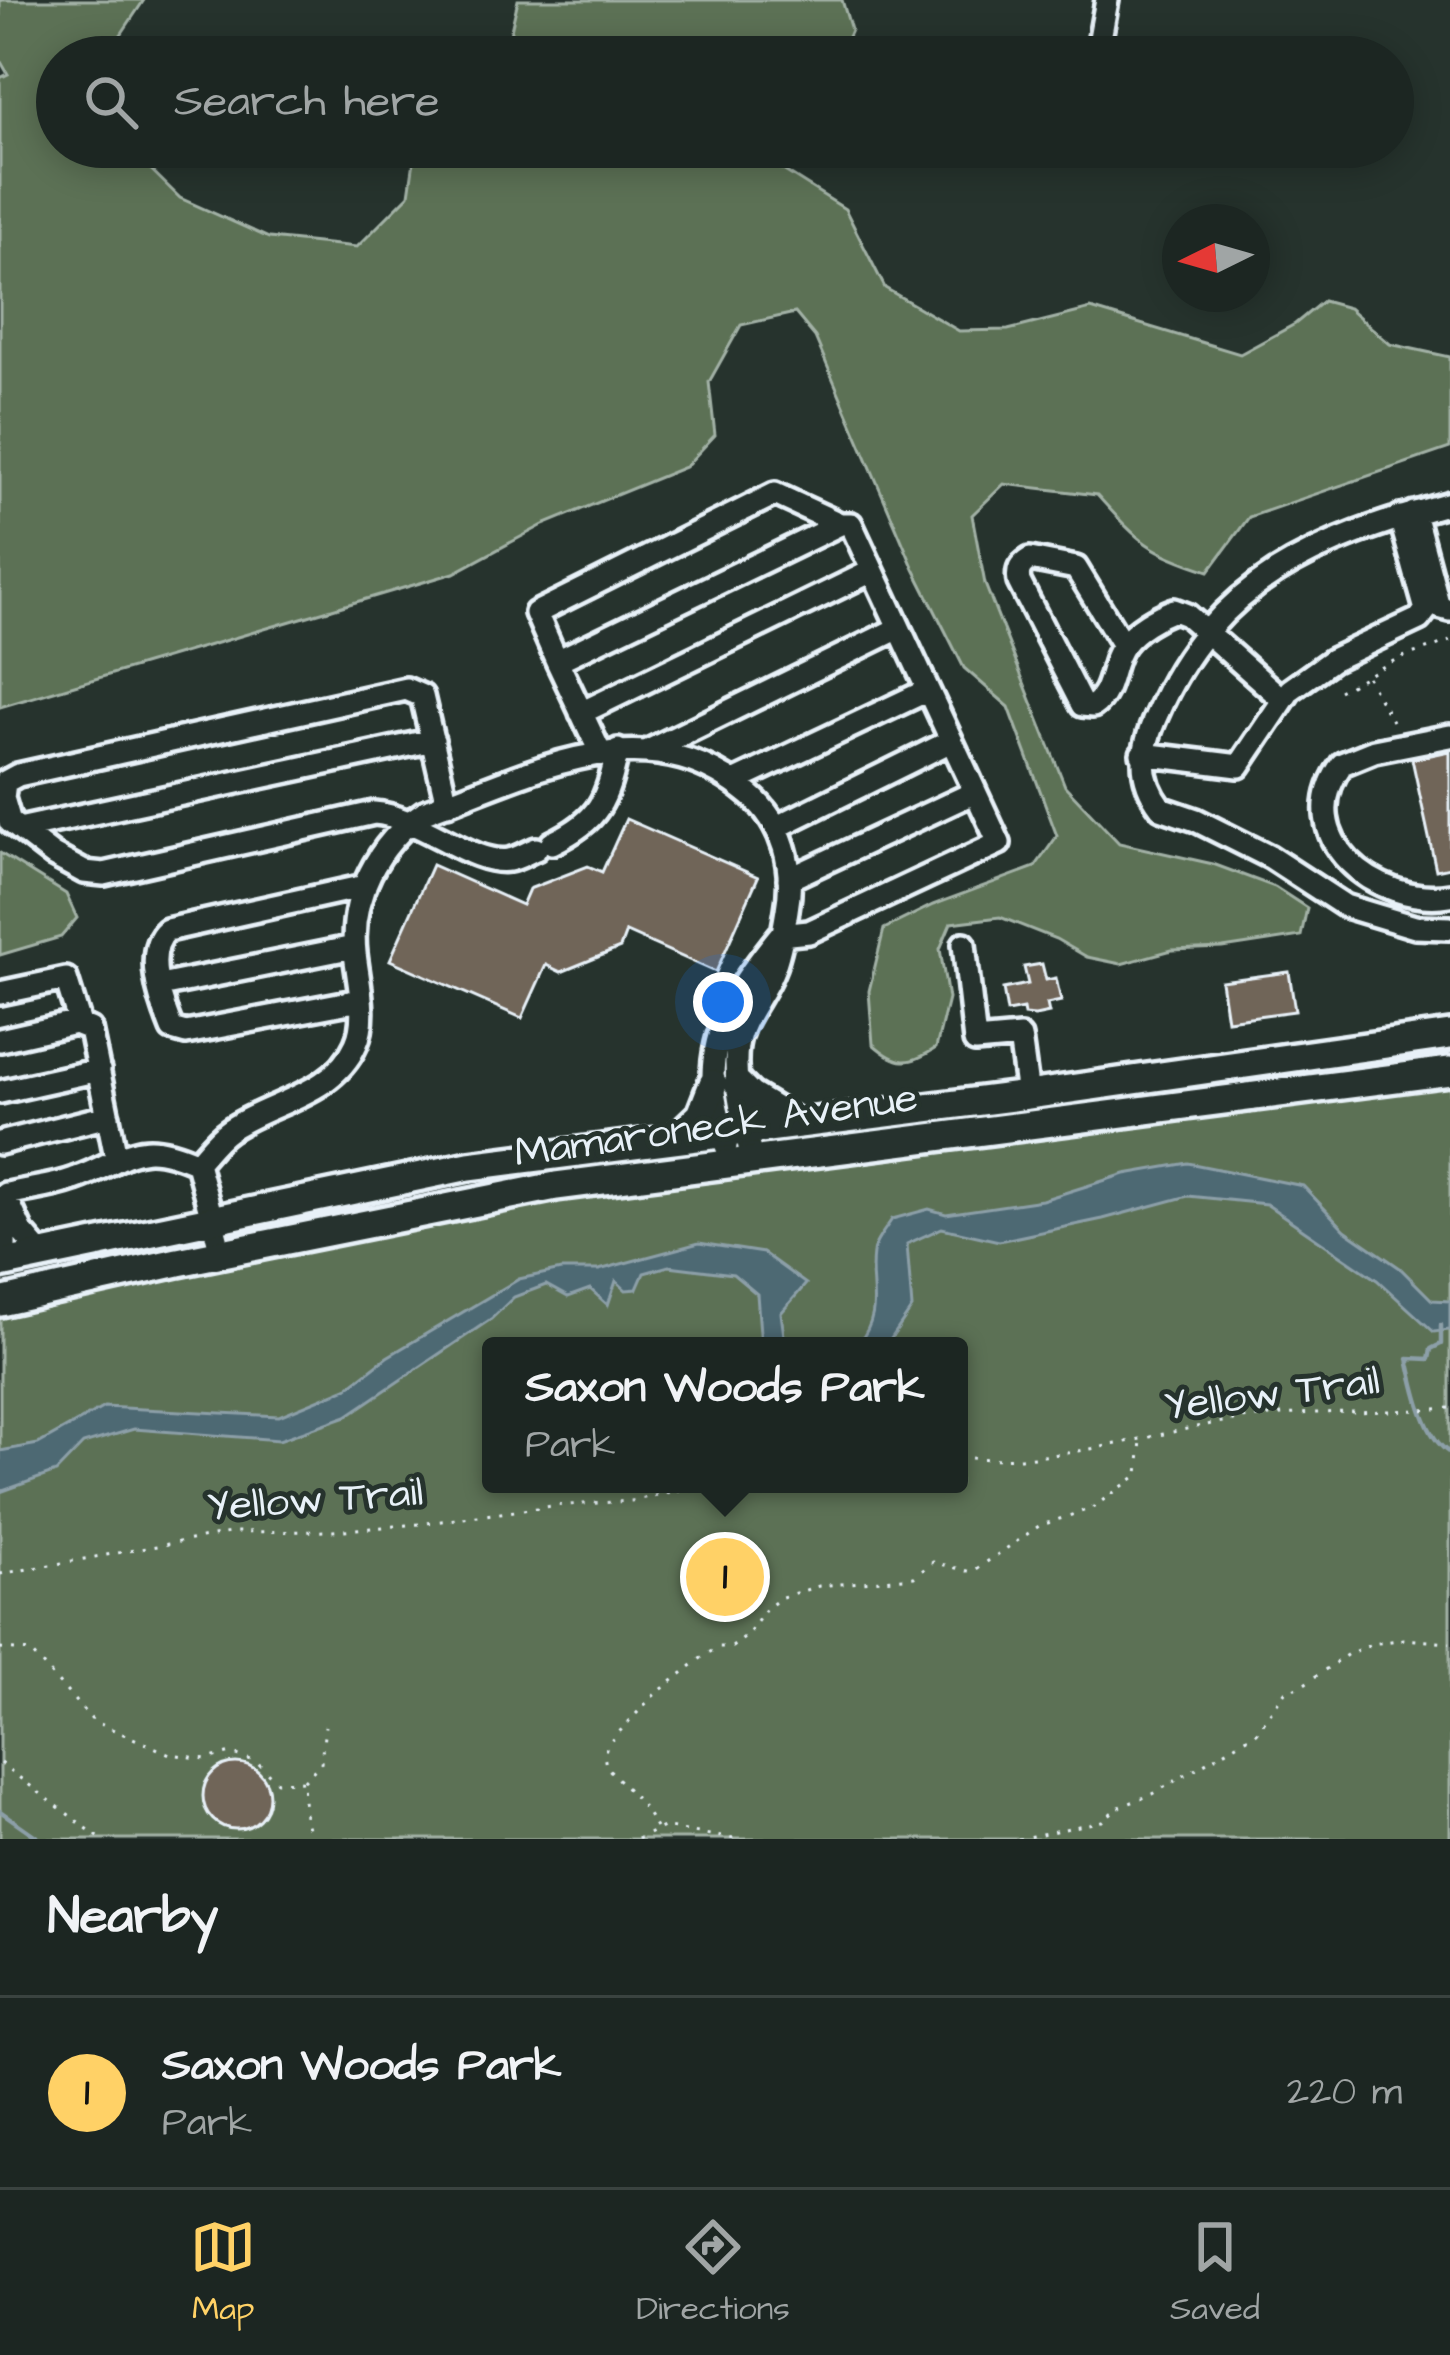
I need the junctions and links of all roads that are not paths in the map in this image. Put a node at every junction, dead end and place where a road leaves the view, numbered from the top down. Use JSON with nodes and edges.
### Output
{"nodes":[{"id":1,"x":1107,"y":0,"type":"edge"},
{"id":2,"x":1100,"y":36,"type":"edge"},
{"id":3,"x":1450,"y":503,"type":"edge"},
{"id":4,"x":1407,"y":515,"type":"junction"},
{"id":5,"x":840,"y":524,"type":"junction"},
{"id":6,"x":872,"y":571,"type":"junction"},
{"id":7,"x":1450,"y":610,"type":"edge"},
{"id":8,"x":899,"y":628,"type":"junction"},
{"id":9,"x":1205,"y":632,"type":"junction"},
{"id":10,"x":1123,"y":645,"type":"junction"},
{"id":11,"x":557,"y":661,"type":"junction"},
{"id":12,"x":928,"y":690,"type":"junction"},
{"id":13,"x":1283,"y":700,"type":"junction"},
{"id":14,"x":581,"y":712,"type":"junction"},
{"id":15,"x":1450,"y":736,"type":"edge"},
{"id":16,"x":433,"y":740,"type":"junction"},
{"id":17,"x":951,"y":741,"type":"junction"},
{"id":18,"x":609,"y":751,"type":"junction"},
{"id":19,"x":648,"y":751,"type":"junction"},
{"id":20,"x":1142,"y":754,"type":"junction"},
{"id":21,"x":734,"y":782,"type":"junction"},
{"id":22,"x":975,"y":792,"type":"junction"},
{"id":23,"x":447,"y":804,"type":"junction"},
{"id":24,"x":412,"y":820,"type":"junction"},
{"id":25,"x":777,"y":827,"type":"junction"},
{"id":26,"x":20,"y":829,"type":"junction"},
{"id":27,"x":789,"y":879,"type":"junction"},
{"id":28,"x":364,"y":886,"type":"junction"},
{"id":29,"x":1450,"y":895,"type":"edge"},
{"id":30,"x":1450,"y":928,"type":"edge"},
{"id":31,"x":780,"y":935,"type":"junction"},
{"id":32,"x":964,"y":944,"type":"dead end"},
{"id":33,"x":354,"y":947,"type":"junction"},
{"id":34,"x":160,"y":986,"type":"junction"},
{"id":35,"x":0,"y":993,"type":"edge"},
{"id":36,"x":360,"y":1000,"type":"junction"},
{"id":37,"x":80,"y":1024,"type":"junction"},
{"id":38,"x":1450,"y":1035,"type":"edge"},
{"id":39,"x":0,"y":1040,"type":"edge"},
{"id":40,"x":1300,"y":1054,"type":"junction"},
{"id":41,"x":99,"y":1070,"type":"junction"},
{"id":42,"x":1450,"y":1071,"type":"edge"},
{"id":43,"x":726,"y":1084,"type":"junction"},
{"id":44,"x":1303,"y":1090,"type":"junction"},
{"id":45,"x":0,"y":1092,"type":"edge"},
{"id":46,"x":1028,"y":1095,"type":"junction"},
{"id":47,"x":108,"y":1116,"type":"junction"},
{"id":48,"x":795,"y":1123,"type":"junction"},
{"id":49,"x":735,"y":1131,"type":"junction"},
{"id":50,"x":677,"y":1138,"type":"junction"},
{"id":51,"x":0,"y":1143,"type":"edge"},
{"id":52,"x":116,"y":1157,"type":"junction"},
{"id":53,"x":197,"y":1163,"type":"junction"},
{"id":54,"x":741,"y":1164,"type":"junction"},
{"id":55,"x":3,"y":1195,"type":"edge"},
{"id":56,"x":214,"y":1221,"type":"junction"},
{"id":57,"x":221,"y":1253,"type":"junction"},
{"id":58,"x":42,"y":1255,"type":"junction"},
{"id":59,"x":0,"y":1260,"type":"edge"},
{"id":60,"x":0,"y":1303,"type":"edge"}],
"edges":[{"from":1,"to":2,"type":"street"},
{"from":3,"to":4,"type":"street"},
{"from":4,"to":7,"type":"street"},
{"from":4,"to":9,"type":"street"},
{"from":4,"to":13,"type":"street"},
{"from":5,"to":6,"type":"street"},
{"from":5,"to":11,"type":"street"},
{"from":5,"to":11,"type":"street"},
{"from":6,"to":8,"type":"street"},
{"from":6,"to":14,"type":"street"},
{"from":8,"to":12,"type":"street"},
{"from":8,"to":19,"type":"street"},
{"from":9,"to":10,"type":"street"},
{"from":9,"to":13,"type":"street"},
{"from":9,"to":20,"type":"street"},
{"from":10,"to":10,"type":"street"},
{"from":11,"to":14,"type":"street"},
{"from":12,"to":17,"type":"street"},
{"from":12,"to":21,"type":"street"},
{"from":13,"to":20,"type":"street"},
{"from":14,"to":18,"type":"street"},
{"from":15,"to":29,"type":"street"},
{"from":16,"to":23,"type":"street"},
{"from":16,"to":26,"type":"street"},
{"from":16,"to":26,"type":"street"},
{"from":17,"to":22,"type":"street"},
{"from":17,"to":25,"type":"street"},
{"from":18,"to":19,"type":"street"},
{"from":18,"to":23,"type":"street"},
{"from":18,"to":24,"type":"street"},
{"from":19,"to":21,"type":"street"},
{"from":20,"to":30,"type":"street"},
{"from":21,"to":25,"type":"street"},
{"from":22,"to":27,"type":"street"},
{"from":22,"to":31,"type":"street"},
{"from":23,"to":24,"type":"street"},
{"from":24,"to":26,"type":"street"},
{"from":24,"to":28,"type":"street"},
{"from":25,"to":27,"type":"street"},
{"from":27,"to":31,"type":"street"},
{"from":28,"to":33,"type":"street"},
{"from":28,"to":34,"type":"street"},
{"from":31,"to":43,"type":"street"},
{"from":32,"to":46,"type":"street"},
{"from":33,"to":34,"type":"street"},
{"from":33,"to":36,"type":"street"},
{"from":34,"to":36,"type":"street"},
{"from":35,"to":37,"type":"street"},
{"from":36,"to":53,"type":"street"},
{"from":37,"to":39,"type":"street"},
{"from":37,"to":41,"type":"street"},
{"from":38,"to":40,"type":"main road","name":"Mamaroneck Avenue"},
{"from":40,"to":44,"type":"street"},
{"from":40,"to":46,"type":"main road","name":"Mamaroneck Avenue"},
{"from":41,"to":45,"type":"street"},
{"from":41,"to":47,"type":"street"},
{"from":42,"to":44,"type":"main road","name":"Mamaroneck Avenue"},
{"from":43,"to":48,"type":"main road"},
{"from":43,"to":49,"type":"street"},
{"from":43,"to":50,"type":"main road"},
{"from":44,"to":54,"type":"main road","name":"Mamaroneck Avenue"},
{"from":46,"to":48,"type":"main road","name":"Mamaroneck Avenue"},
{"from":47,"to":51,"type":"street"},
{"from":47,"to":52,"type":"street"},
{"from":48,"to":49,"type":"main road","name":"Mamaroneck Avenue"},
{"from":49,"to":50,"type":"main road","name":"Mamaroneck Avenue"},
{"from":49,"to":54,"type":"street"},
{"from":50,"to":56,"type":"main road","name":"Mamaroneck Avenue"},
{"from":52,"to":53,"type":"street"},
{"from":52,"to":55,"type":"street"},
{"from":53,"to":56,"type":"street"},
{"from":54,"to":57,"type":"main road","name":"Mamaroneck Avenue"},
{"from":55,"to":58,"type":"street"},
{"from":55,"to":59,"type":"street"},
{"from":56,"to":57,"type":"street"},
{"from":56,"to":58,"type":"main road","name":"Mamaroneck Avenue"},
{"from":57,"to":60,"type":"main road","name":"Mamaroneck Avenue"},
{"from":58,"to":59,"type":"main road","name":"Mamaroneck Avenue"}]}
